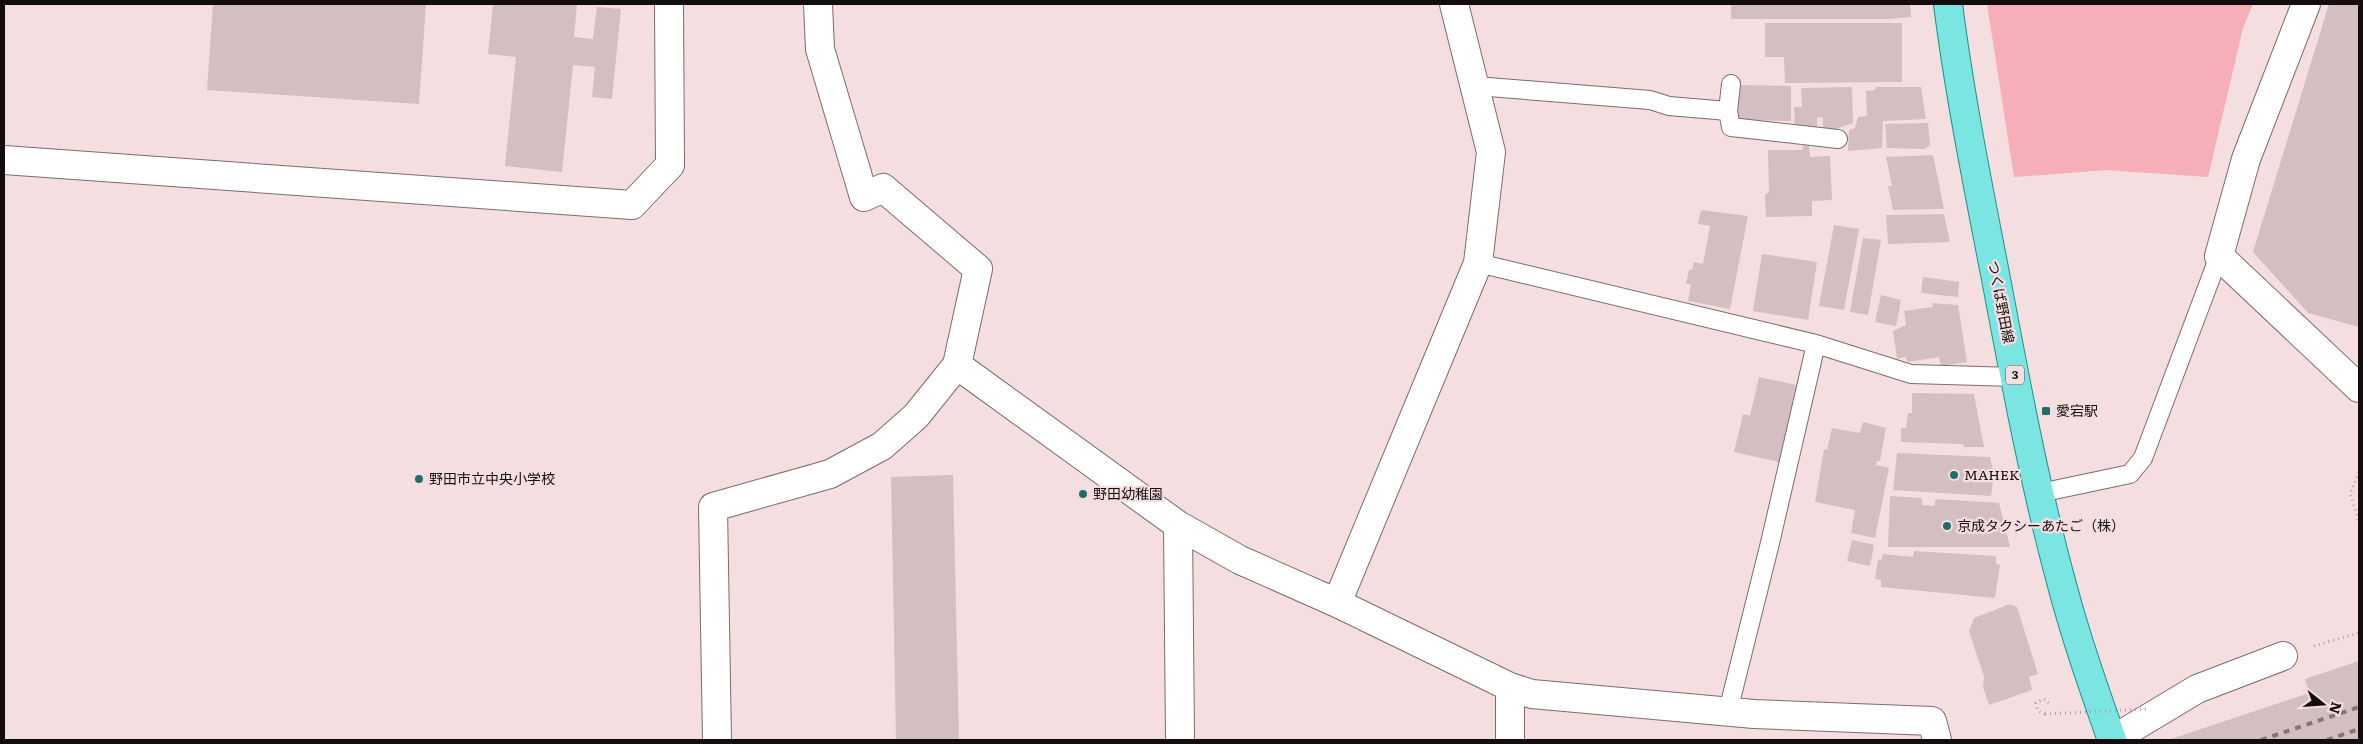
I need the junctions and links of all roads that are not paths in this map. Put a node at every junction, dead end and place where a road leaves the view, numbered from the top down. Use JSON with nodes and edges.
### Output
{"nodes":[{"id":1,"x":669,"y":4,"type":"edge"},
{"id":2,"x":818,"y":4,"type":"edge"},
{"id":3,"x":1454,"y":4,"type":"edge"},
{"id":4,"x":1948,"y":4,"type":"edge"},
{"id":5,"x":2306,"y":4,"type":"edge"},
{"id":6,"x":1731,"y":84,"type":"dead end"},
{"id":7,"x":1476,"y":86,"type":"junction"},
{"id":8,"x":1728,"y":111,"type":"junction"},
{"id":9,"x":1838,"y":139,"type":"dead end"},
{"id":10,"x":4,"y":160,"type":"edge"},
{"id":11,"x":2219,"y":256,"type":"junction"},
{"id":12,"x":1478,"y":263,"type":"junction"},
{"id":13,"x":1816,"y":344,"type":"junction"},
{"id":14,"x":957,"y":365,"type":"junction"},
{"id":15,"x":2015,"y":376,"type":"junction"},
{"id":16,"x":2359,"y":388,"type":"edge"},
{"id":17,"x":2040,"y":493,"type":"junction"},
{"id":18,"x":1178,"y":525,"type":"junction"},
{"id":19,"x":1337,"y":602,"type":"junction"},
{"id":20,"x":2282,"y":656,"type":"road end"},
{"id":21,"x":1510,"y":687,"type":"junction"},
{"id":22,"x":1728,"y":711,"type":"junction"},
{"id":23,"x":717,"y":740,"type":"edge"},
{"id":24,"x":1180,"y":740,"type":"edge"},
{"id":25,"x":1510,"y":740,"type":"edge"},
{"id":26,"x":1936,"y":740,"type":"edge"},
{"id":27,"x":2112,"y":740,"type":"edge"}],
"edges":[{"from":1,"to":10,"type":"street"},
{"from":2,"to":14,"type":"street"},
{"from":3,"to":7,"type":"street"},
{"from":4,"to":15,"type":"main road","name":"つくば野田線","number":"3"},
{"from":5,"to":11,"type":"street"},
{"from":6,"to":8,"type":"lane"},
{"from":7,"to":8,"type":"lane"},
{"from":7,"to":12,"type":"street"},
{"from":8,"to":9,"type":"lane"},
{"from":11,"to":16,"type":"street"},
{"from":11,"to":17,"type":"lane"},
{"from":12,"to":13,"type":"lane"},
{"from":12,"to":19,"type":"street"},
{"from":13,"to":15,"type":"lane"},
{"from":13,"to":22,"type":"lane"},
{"from":14,"to":18,"type":"street"},
{"from":14,"to":23,"type":"street"},
{"from":15,"to":17,"type":"main road","name":"つくば野田線","number":"3"},
{"from":17,"to":27,"type":"main road","name":"つくば野田線","number":"3"},
{"from":18,"to":19,"type":"street"},
{"from":18,"to":24,"type":"street"},
{"from":19,"to":21,"type":"street"},
{"from":20,"to":27,"type":"street"},
{"from":21,"to":22,"type":"street"},
{"from":21,"to":25,"type":"street"},
{"from":22,"to":26,"type":"street"}]}
